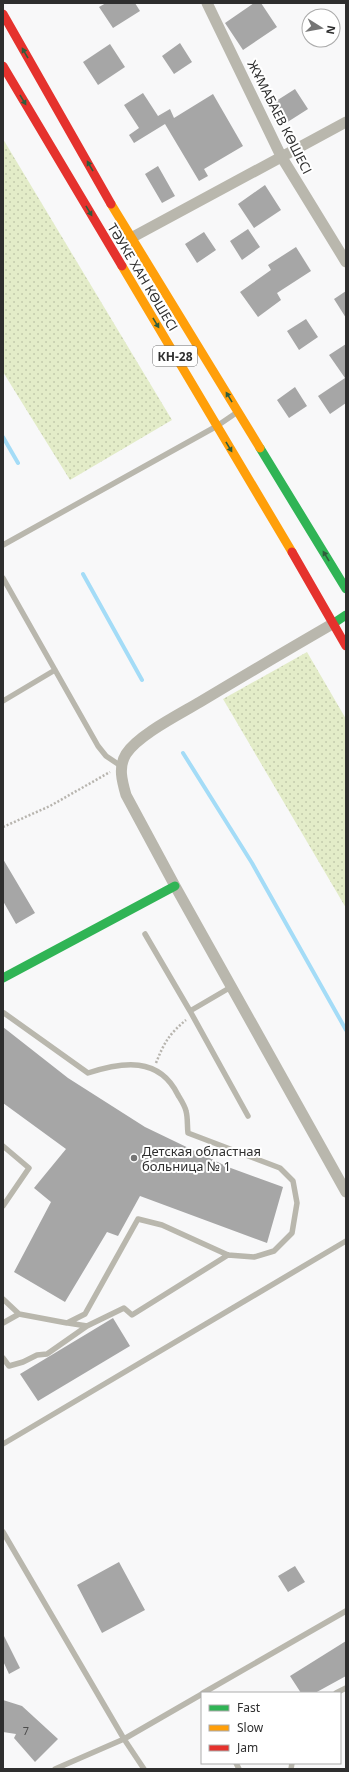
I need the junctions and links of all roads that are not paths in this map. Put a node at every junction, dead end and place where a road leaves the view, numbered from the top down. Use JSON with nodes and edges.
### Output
{"nodes":[{"id":1,"x":207,"y":3,"type":"edge"},
{"id":2,"x":3,"y":14,"type":"edge"},
{"id":3,"x":3,"y":66,"type":"edge"},
{"id":4,"x":346,"y":122,"type":"edge"},
{"id":5,"x":281,"y":156,"type":"junction"},
{"id":6,"x":131,"y":238,"type":"junction"},
{"id":7,"x":346,"y":262,"type":"edge"},
{"id":8,"x":238,"y":412,"type":"junction"},
{"id":9,"x":217,"y":426,"type":"junction"},
{"id":10,"x":3,"y":545,"type":"edge"},
{"id":11,"x":3,"y":578,"type":"edge"},
{"id":12,"x":346,"y":590,"type":"edge"},
{"id":13,"x":346,"y":615,"type":"edge"},
{"id":14,"x":334,"y":623,"type":"junction"},
{"id":15,"x":346,"y":646,"type":"edge"},
{"id":16,"x":54,"y":670,"type":"junction"},
{"id":17,"x":3,"y":701,"type":"edge"},
{"id":18,"x":121,"y":766,"type":"junction"},
{"id":19,"x":175,"y":886,"type":"junction"},
{"id":20,"x":145,"y":934,"type":"dead end"},
{"id":21,"x":3,"y":978,"type":"edge"},
{"id":22,"x":231,"y":987,"type":"junction"},
{"id":23,"x":4,"y":1013,"type":"edge"},
{"id":24,"x":191,"y":1013,"type":"junction"},
{"id":25,"x":248,"y":1116,"type":"dead end"},
{"id":26,"x":3,"y":1146,"type":"edge"},
{"id":27,"x":346,"y":1192,"type":"edge"},
{"id":28,"x":3,"y":1206,"type":"edge"},
{"id":29,"x":346,"y":1241,"type":"edge"},
{"id":30,"x":228,"y":1255,"type":"junction"},
{"id":31,"x":3,"y":1299,"type":"edge"},
{"id":32,"x":19,"y":1314,"type":"junction"},
{"id":33,"x":3,"y":1323,"type":"edge"},
{"id":34,"x":67,"y":1323,"type":"junction"},
{"id":35,"x":87,"y":1326,"type":"junction"},
{"id":36,"x":3,"y":1358,"type":"edge"},
{"id":37,"x":3,"y":1444,"type":"edge"},
{"id":38,"x":3,"y":1532,"type":"edge"},
{"id":39,"x":346,"y":1611,"type":"edge"},
{"id":40,"x":205,"y":1692,"type":"edge"},
{"id":41,"x":201,"y":1694,"type":"edge"},
{"id":42,"x":124,"y":1739,"type":"junction"},
{"id":43,"x":55,"y":1769,"type":"edge"},
{"id":44,"x":144,"y":1769,"type":"edge"}],
"edges":[{"from":1,"to":5,"type":"street","name":"ЖҰМАБАЕВ КӨШЕСІ"},
{"from":6,"to":2,"type":"main road","name":"ТӘУКЕ ХАН КӨШЕСІ","number":"КН-28","one_way":true},
{"from":3,"to":9,"type":"main road","name":"ТӘУКЕ ХАН КӨШЕСІ","number":"КН-28","one_way":true},
{"from":4,"to":5,"type":"street"},
{"from":5,"to":6,"type":"street"},
{"from":5,"to":7,"type":"street","name":"ЖҰМАБАЕВ КӨШЕСІ"},
{"from":8,"to":6,"type":"main road","name":"ТӘУКЕ ХАН КӨШЕСІ","number":"КН-28","one_way":true},
{"from":8,"to":9,"type":"lane"},
{"from":12,"to":8,"type":"main road","name":"ТӘУКЕ ХАН КӨШЕСІ","number":"КН-28","one_way":true},
{"from":9,"to":10,"type":"lane"},
{"from":9,"to":14,"type":"main road","name":"ТӘУКЕ ХАН КӨШЕСІ","number":"КН-28","one_way":true},
{"from":11,"to":16,"type":"lane"},
{"from":13,"to":14,"type":"main road"},
{"from":14,"to":15,"type":"main road","name":"ТӘУКЕ ХАН КӨШЕСІ","number":"КН-28"},
{"from":14,"to":18,"type":"street"},
{"from":16,"to":17,"type":"lane"},
{"from":16,"to":18,"type":"lane"},
{"from":18,"to":19,"type":"street"},
{"from":19,"to":21,"type":"main road"},
{"from":19,"to":22,"type":"street"},
{"from":20,"to":24,"type":"lane"},
{"from":22,"to":24,"type":"lane"},
{"from":22,"to":27,"type":"street"},
{"from":23,"to":30,"type":"lane"},
{"from":24,"to":25,"type":"lane"},
{"from":26,"to":28,"type":"lane"},
{"from":29,"to":37,"type":"lane"},
{"from":30,"to":34,"type":"lane"},
{"from":30,"to":35,"type":"lane"},
{"from":31,"to":32,"type":"lane"},
{"from":32,"to":33,"type":"lane"},
{"from":32,"to":34,"type":"lane"},
{"from":34,"to":35,"type":"lane"},
{"from":35,"to":36,"type":"lane"},
{"from":38,"to":42,"type":"lane"},
{"from":39,"to":40,"type":"lane"},
{"from":41,"to":42,"type":"lane"},
{"from":42,"to":43,"type":"lane"},
{"from":42,"to":44,"type":"lane"}]}
